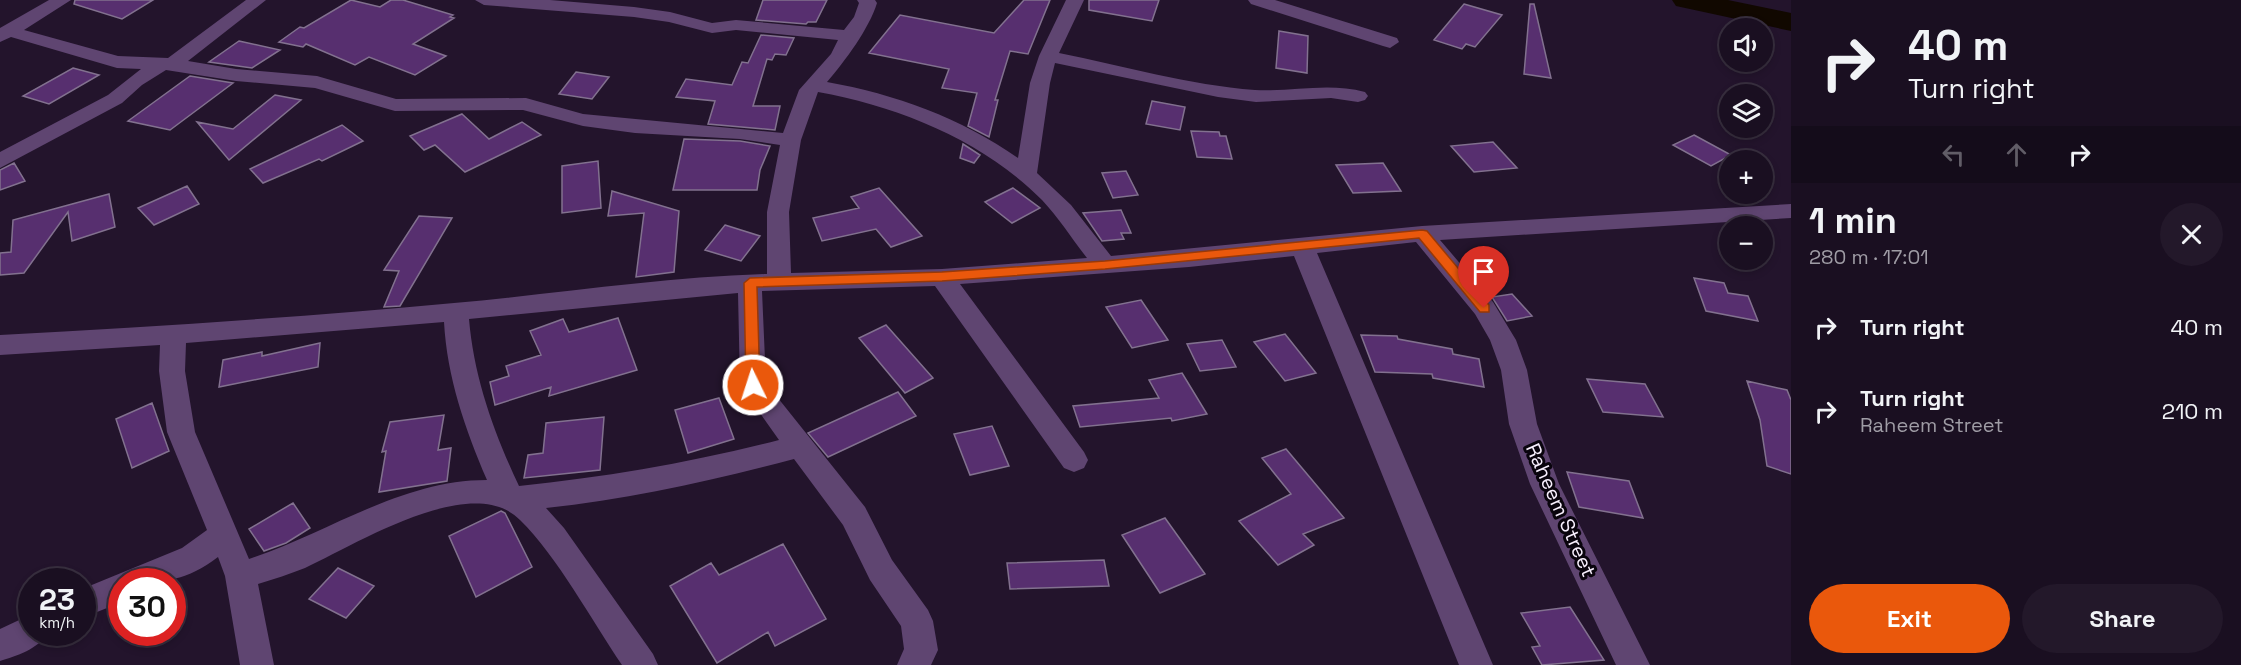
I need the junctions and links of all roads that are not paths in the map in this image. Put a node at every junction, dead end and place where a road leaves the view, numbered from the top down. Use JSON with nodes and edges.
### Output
{"nodes":[{"id":1,"x":62,"y":0,"type":"edge"},
{"id":2,"x":257,"y":0,"type":"edge"},
{"id":3,"x":484,"y":0,"type":"edge"},
{"id":4,"x":866,"y":0,"type":"edge"},
{"id":5,"x":1075,"y":0,"type":"edge"},
{"id":6,"x":1257,"y":0,"type":"edge"},
{"id":7,"x":5,"y":34,"type":"edge"},
{"id":8,"x":849,"y":36,"type":"junction"},
{"id":9,"x":1390,"y":42,"type":"dead end"},
{"id":10,"x":1048,"y":56,"type":"junction"},
{"id":11,"x":166,"y":64,"type":"junction"},
{"id":12,"x":813,"y":85,"type":"junction"},
{"id":13,"x":1358,"y":96,"type":"dead end"},
{"id":14,"x":791,"y":140,"type":"junction"},
{"id":15,"x":0,"y":161,"type":"edge"},
{"id":16,"x":1026,"y":176,"type":"junction"},
{"id":17,"x":1791,"y":211,"type":"edge"},
{"id":18,"x":1422,"y":234,"type":"junction"},
{"id":19,"x":1302,"y":246,"type":"junction"},
{"id":20,"x":1105,"y":265,"type":"junction"},
{"id":21,"x":942,"y":277,"type":"junction"},
{"id":22,"x":779,"y":282,"type":"junction"},
{"id":23,"x":750,"y":283,"type":"junction"},
{"id":24,"x":456,"y":312,"type":"junction"},
{"id":25,"x":173,"y":335,"type":"junction"},
{"id":26,"x":0,"y":345,"type":"edge"},
{"id":27,"x":799,"y":446,"type":"junction"},
{"id":28,"x":1074,"y":460,"type":"dead end"},
{"id":29,"x":510,"y":499,"type":"junction"},
{"id":30,"x":224,"y":535,"type":"junction"},
{"id":31,"x":168,"y":568,"type":"edge"},
{"id":32,"x":241,"y":576,"type":"junction"},
{"id":33,"x":18,"y":638,"type":"edge"},
{"id":34,"x":0,"y":645,"type":"edge"},
{"id":35,"x":257,"y":665,"type":"edge"},
{"id":36,"x":641,"y":665,"type":"edge"},
{"id":37,"x":914,"y":665,"type":"edge"},
{"id":38,"x":1476,"y":665,"type":"edge"},
{"id":39,"x":1633,"y":665,"type":"edge"}],
"edges":[{"from":1,"to":7,"type":"street"},
{"from":2,"to":11,"type":"street"},
{"from":3,"to":8,"type":"street"},
{"from":4,"to":8,"type":"street"},
{"from":5,"to":10,"type":"street"},
{"from":6,"to":9,"type":"street"},
{"from":7,"to":11,"type":"street"},
{"from":8,"to":12,"type":"street"},
{"from":10,"to":13,"type":"street"},
{"from":10,"to":16,"type":"street"},
{"from":11,"to":14,"type":"street"},
{"from":11,"to":15,"type":"street"},
{"from":12,"to":14,"type":"street"},
{"from":12,"to":16,"type":"street"},
{"from":14,"to":22,"type":"street"},
{"from":16,"to":20,"type":"street"},
{"from":17,"to":18,"type":"street"},
{"from":18,"to":19,"type":"street"},
{"from":18,"to":39,"type":"street","name":"Raheem Street"},
{"from":19,"to":20,"type":"street"},
{"from":19,"to":38,"type":"street"},
{"from":20,"to":21,"type":"street"},
{"from":21,"to":22,"type":"street"},
{"from":21,"to":28,"type":"street"},
{"from":22,"to":23,"type":"street"},
{"from":23,"to":24,"type":"street"},
{"from":23,"to":27,"type":"street"},
{"from":24,"to":25,"type":"street"},
{"from":24,"to":29,"type":"street"},
{"from":25,"to":26,"type":"street"},
{"from":25,"to":30,"type":"street"},
{"from":27,"to":29,"type":"street"},
{"from":27,"to":37,"type":"street"},
{"from":29,"to":32,"type":"street"},
{"from":29,"to":36,"type":"street"},
{"from":30,"to":31,"type":"street"},
{"from":30,"to":32,"type":"street"},
{"from":32,"to":35,"type":"street"},
{"from":33,"to":34,"type":"street"}]}
